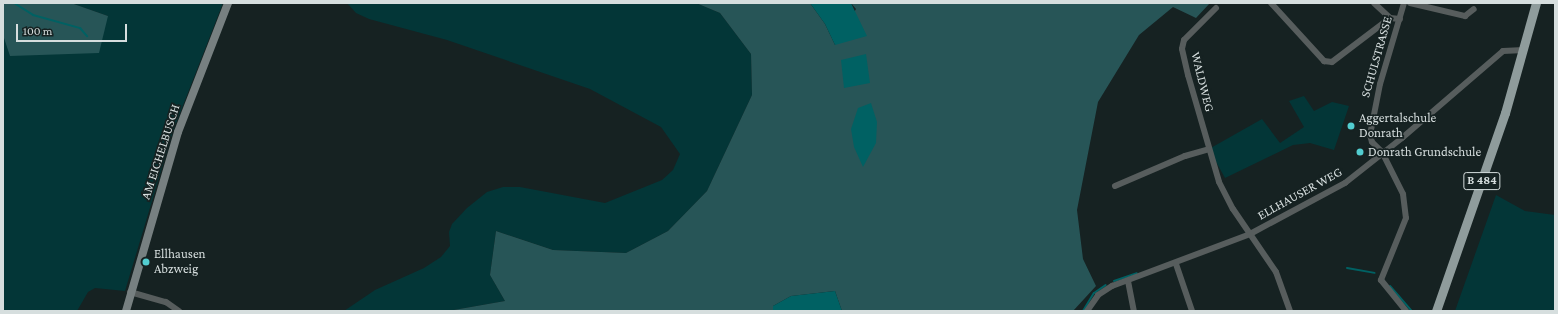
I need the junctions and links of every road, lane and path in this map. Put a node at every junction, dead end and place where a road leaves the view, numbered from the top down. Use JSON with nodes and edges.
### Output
{"nodes":[{"id":1,"x":228,"y":3,"type":"edge"},
{"id":2,"x":1271,"y":3,"type":"edge"},
{"id":3,"x":1374,"y":3,"type":"edge"},
{"id":4,"x":1404,"y":3,"type":"edge"},
{"id":5,"x":1410,"y":3,"type":"edge"},
{"id":6,"x":1536,"y":3,"type":"edge"},
{"id":7,"x":1216,"y":8,"type":"dead end"},
{"id":8,"x":1474,"y":8,"type":"dead end"},
{"id":9,"x":1390,"y":18,"type":"junction"},
{"id":10,"x":1400,"y":19,"type":"junction"},
{"id":11,"x":1524,"y":50,"type":"junction"},
{"id":12,"x":1209,"y":149,"type":"junction"},
{"id":13,"x":1382,"y":152,"type":"junction"},
{"id":14,"x":1115,"y":186,"type":"dead end"},
{"id":15,"x":1250,"y":234,"type":"junction"},
{"id":16,"x":1176,"y":264,"type":"junction"},
{"id":17,"x":1128,"y":281,"type":"junction"},
{"id":18,"x":130,"y":292,"type":"junction"},
{"id":19,"x":126,"y":311,"type":"edge"},
{"id":20,"x":179,"y":311,"type":"edge"},
{"id":21,"x":1087,"y":311,"type":"edge"},
{"id":22,"x":1134,"y":311,"type":"edge"},
{"id":23,"x":1192,"y":311,"type":"edge"},
{"id":24,"x":1290,"y":311,"type":"edge"},
{"id":25,"x":1406,"y":311,"type":"edge"},
{"id":26,"x":1436,"y":311,"type":"edge"}],
"edges":[{"from":1,"to":18,"type":"street","name":"AM EICHELBUSCH"},
{"from":2,"to":9,"type":"street"},
{"from":3,"to":9,"type":"street"},
{"from":4,"to":10,"type":"street","name":"SCHULSTRASSE"},
{"from":5,"to":8,"type":"street"},
{"from":6,"to":11,"type":"main road","number":"B 484"},
{"from":7,"to":12,"type":"street","name":"WALDWEG"},
{"from":9,"to":10,"type":"street"},
{"from":10,"to":13,"type":"street","name":"SCHULSTRASSE"},
{"from":11,"to":13,"type":"street","name":"ELLHAUSER WEG"},
{"from":11,"to":26,"type":"main road","number":"B 484"},
{"from":12,"to":14,"type":"street"},
{"from":12,"to":15,"type":"street","name":"WALDWEG"},
{"from":13,"to":15,"type":"street","name":"ELLHAUSER WEG"},
{"from":13,"to":25,"type":"street","name":"SCHULSTRASSE"},
{"from":15,"to":16,"type":"street","name":"ELLHAUSER WEG"},
{"from":15,"to":24,"type":"street","name":"WALDWEG"},
{"from":16,"to":17,"type":"street","name":"ELLHAUSER WEG"},
{"from":16,"to":23,"type":"street"},
{"from":17,"to":21,"type":"street","name":"ELLHAUSER WEG"},
{"from":17,"to":22,"type":"street"},
{"from":18,"to":19,"type":"street","name":"AM EICHELBUSCH"},
{"from":18,"to":20,"type":"street"}]}
